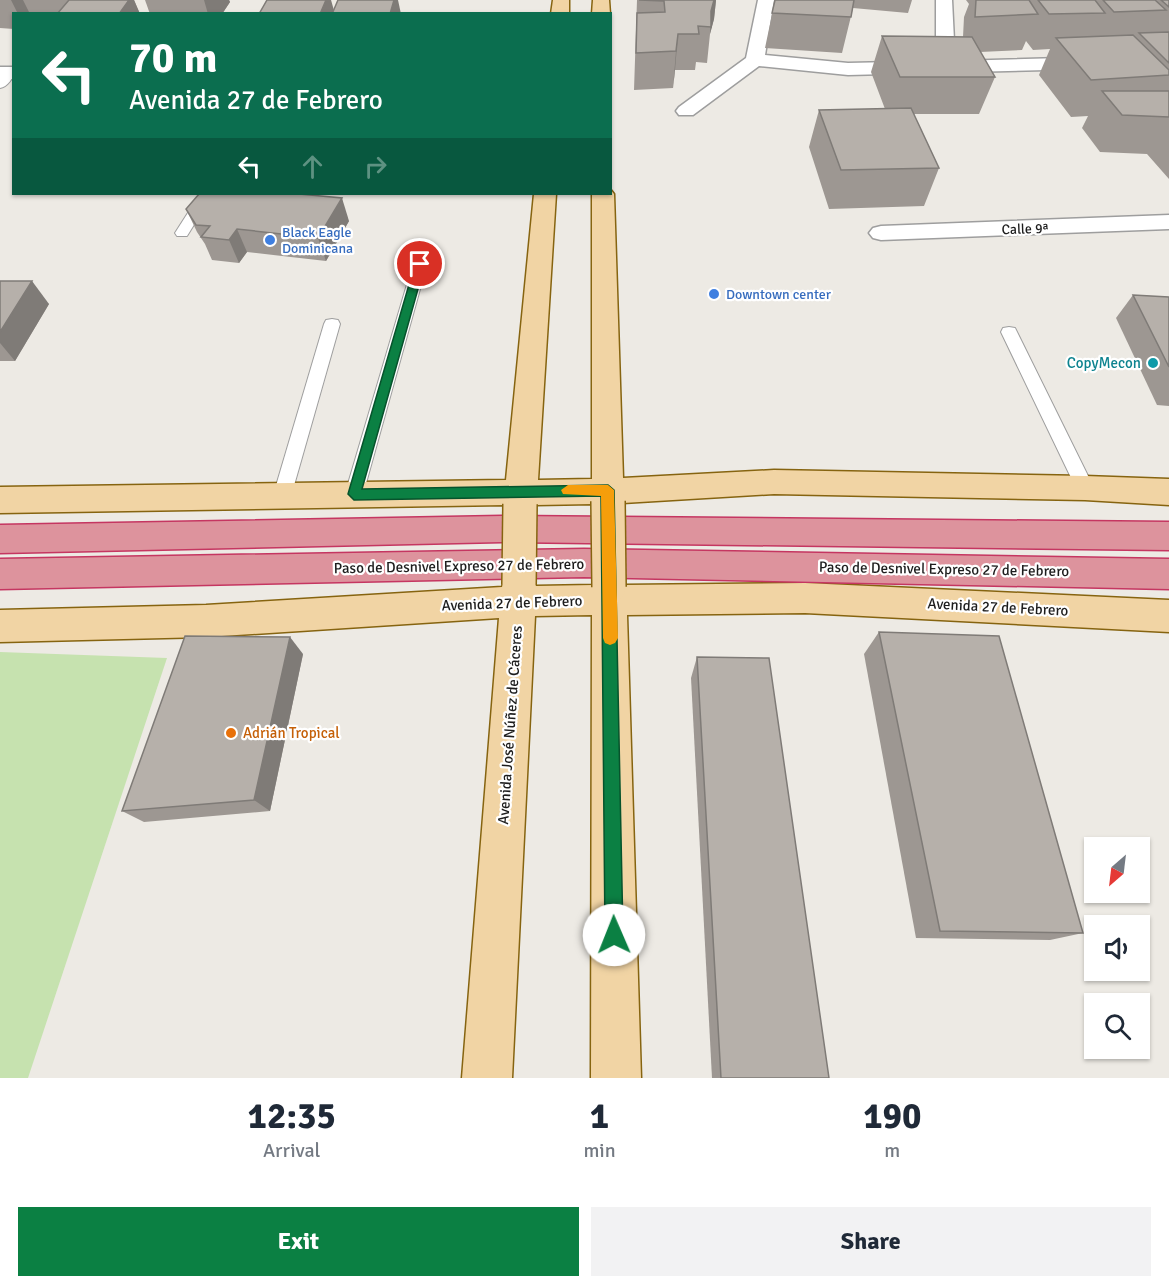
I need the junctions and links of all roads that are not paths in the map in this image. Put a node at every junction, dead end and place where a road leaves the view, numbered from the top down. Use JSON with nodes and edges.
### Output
{"nodes":[{"id":1,"x":766,"y":0,"type":"edge"},
{"id":2,"x":944,"y":0,"type":"edge"},
{"id":3,"x":756,"y":60,"type":"junction"},
{"id":4,"x":1169,"y":61,"type":"edge"},
{"id":5,"x":946,"y":67,"type":"junction"},
{"id":6,"x":686,"y":111,"type":"dead end"},
{"id":7,"x":205,"y":195,"type":"edge"},
{"id":8,"x":545,"y":195,"type":"edge"},
{"id":9,"x":603,"y":195,"type":"edge"},
{"id":10,"x":1169,"y":222,"type":"edge"},
{"id":11,"x":182,"y":233,"type":"dead end"},
{"id":12,"x":881,"y":233,"type":"dead end"},
{"id":13,"x":420,"y":264,"type":"dead end"},
{"id":14,"x":332,"y":324,"type":"dead end"},
{"id":15,"x":1009,"y":332,"type":"dead end"},
{"id":16,"x":1085,"y":488,"type":"junction"},
{"id":17,"x":1169,"y":492,"type":"edge"},
{"id":18,"x":354,"y":494,"type":"junction"},
{"id":19,"x":282,"y":496,"type":"junction"},
{"id":20,"x":608,"y":496,"type":"junction"},
{"id":21,"x":520,"y":497,"type":"junction"},
{"id":22,"x":0,"y":500,"type":"edge"},
{"id":23,"x":1169,"y":536,"type":"edge"},
{"id":24,"x":0,"y":539,"type":"edge"},
{"id":25,"x":0,"y":574,"type":"edge"},
{"id":26,"x":1169,"y":574,"type":"edge"},
{"id":27,"x":519,"y":593,"type":"junction"},
{"id":28,"x":610,"y":594,"type":"junction"},
{"id":29,"x":1169,"y":616,"type":"edge"},
{"id":30,"x":0,"y":626,"type":"edge"},
{"id":31,"x":487,"y":1078,"type":"edge"},
{"id":32,"x":616,"y":1078,"type":"edge"}],
"edges":[{"from":1,"to":3,"type":"street"},
{"from":2,"to":5,"type":"street"},
{"from":3,"to":5,"type":"street"},
{"from":3,"to":6,"type":"street"},
{"from":4,"to":5,"type":"street"},
{"from":7,"to":11,"type":"lane"},
{"from":8,"to":21,"type":"main road","name":"Avenida José Núñez de Cáceres"},
{"from":9,"to":20,"type":"main road"},
{"from":10,"to":12,"type":"street","name":"Calle 9ª"},
{"from":13,"to":18,"type":"lane"},
{"from":14,"to":19,"type":"lane"},
{"from":15,"to":16,"type":"lane"},
{"from":16,"to":17,"type":"main road"},
{"from":16,"to":20,"type":"main road"},
{"from":18,"to":19,"type":"main road"},
{"from":18,"to":21,"type":"main road"},
{"from":19,"to":22,"type":"main road"},
{"from":20,"to":21,"type":"main road"},
{"from":20,"to":28,"type":"main road","bridge":true},
{"from":21,"to":27,"type":"main road","name":"Avenida José Núñez de Cáceres","bridge":true},
{"from":23,"to":24,"type":"highway"},
{"from":25,"to":26,"type":"highway","name":"Paso de Desnivel Expreso 27 de Febrero"},
{"from":27,"to":28,"type":"main road","name":"Avenida 27 de Febrero"},
{"from":27,"to":30,"type":"main road","name":"Avenida 27 de Febrero"},
{"from":27,"to":31,"type":"main road","name":"Avenida José Núñez de Cáceres"},
{"from":28,"to":29,"type":"main road","name":"Avenida 27 de Febrero"},
{"from":28,"to":32,"type":"main road"}]}
